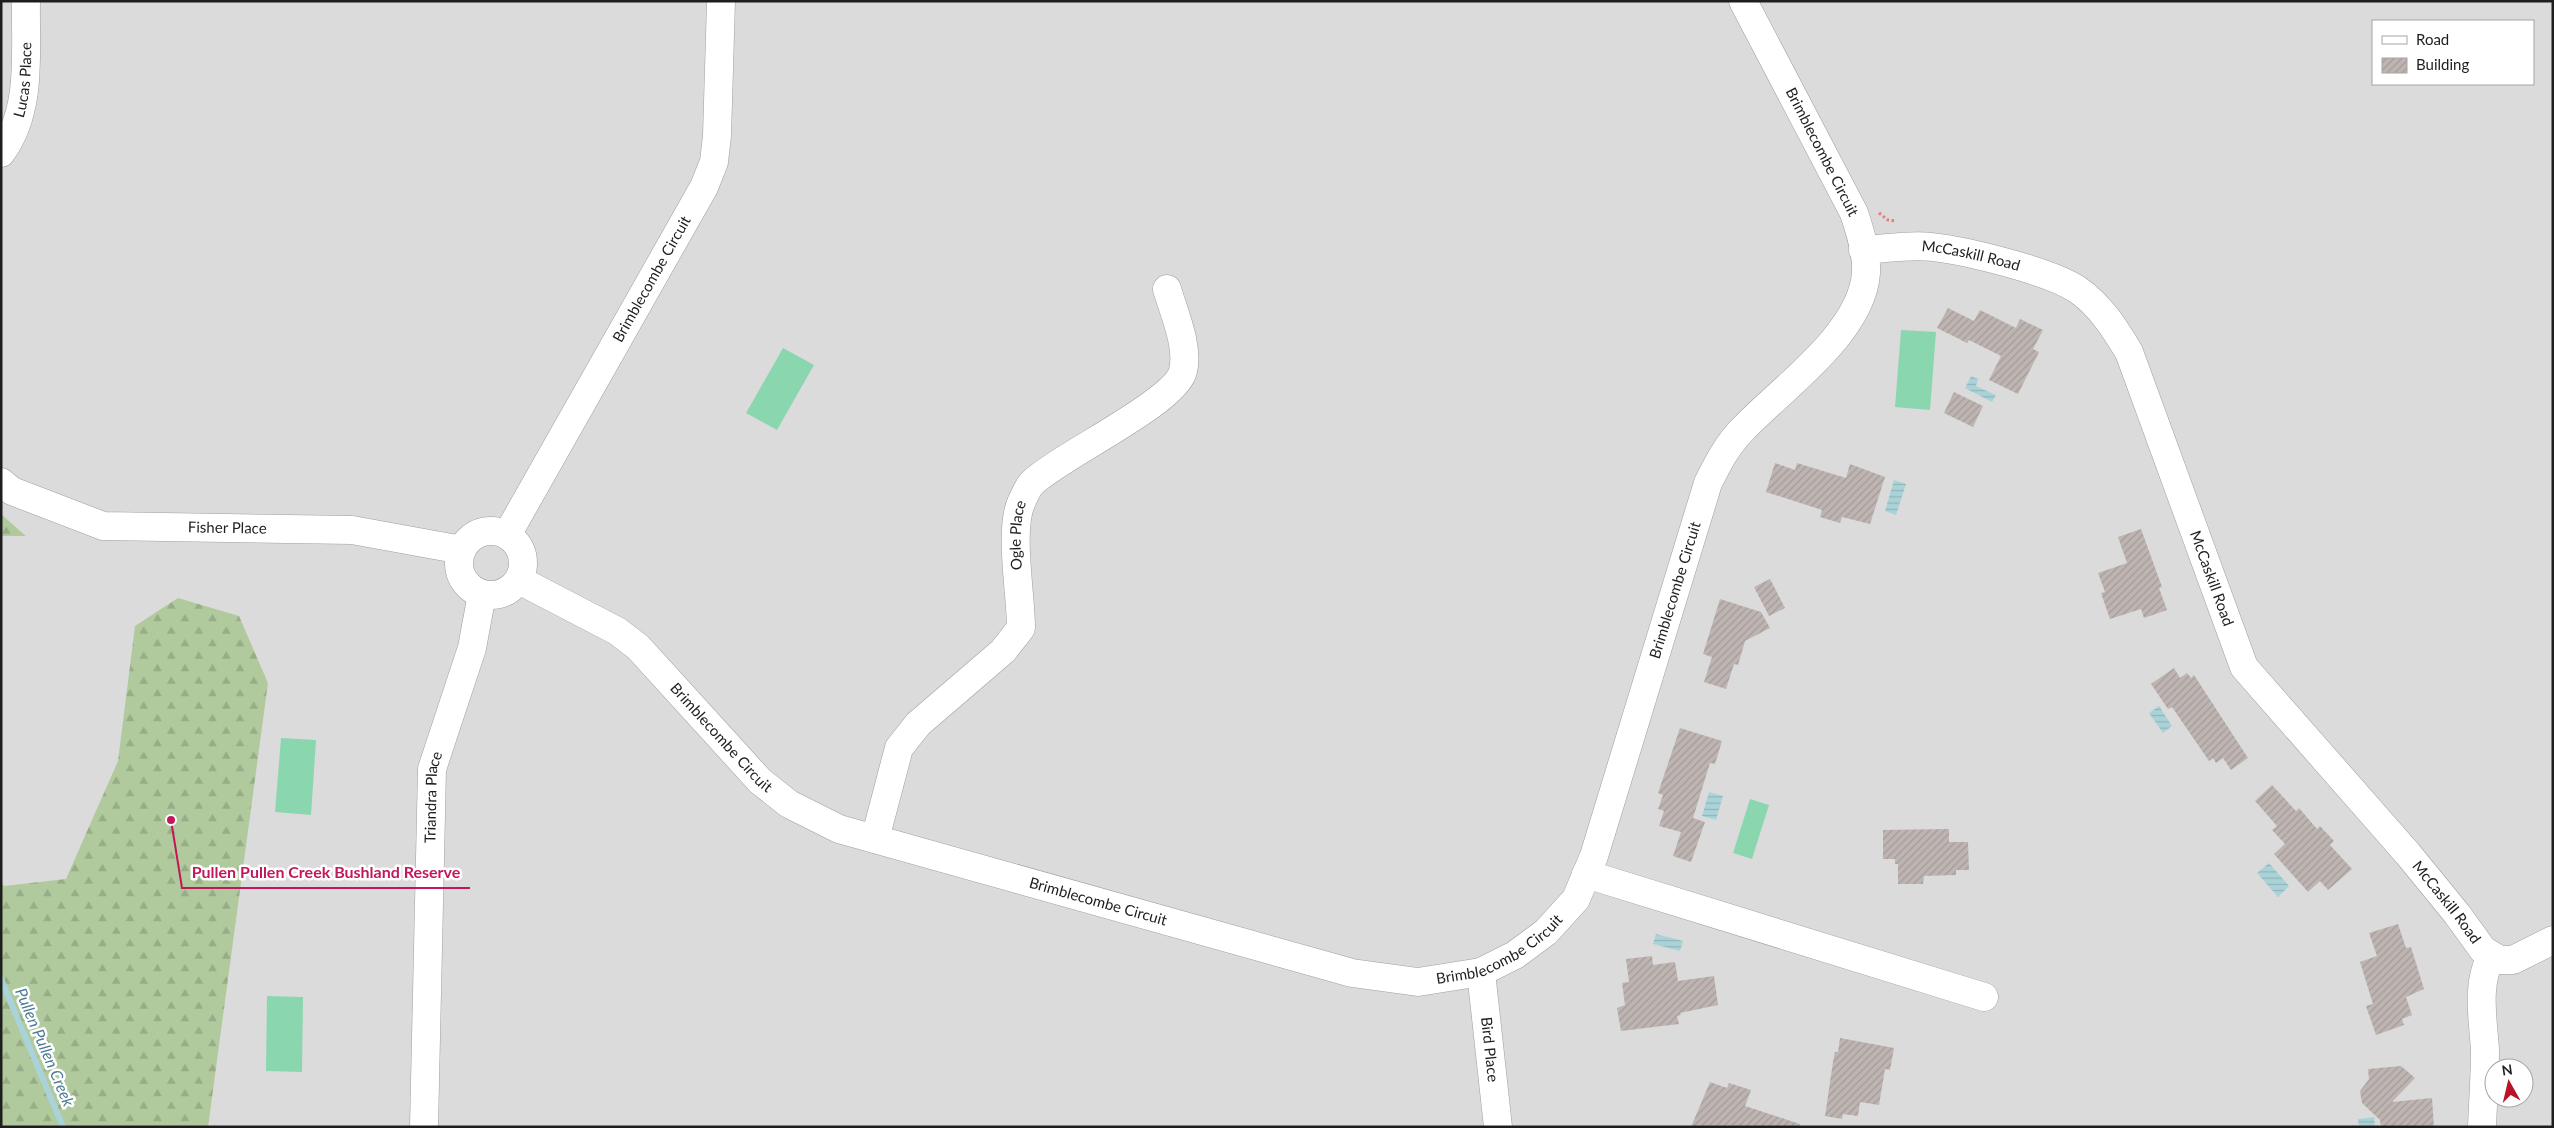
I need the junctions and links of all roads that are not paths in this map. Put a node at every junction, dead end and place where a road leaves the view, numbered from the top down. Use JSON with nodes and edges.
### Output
{"nodes":[{"id":1,"x":26,"y":1,"type":"edge"},
{"id":2,"x":721,"y":1,"type":"edge"},
{"id":3,"x":1743,"y":1,"type":"edge"},
{"id":4,"x":1,"y":153,"type":"edge"},
{"id":5,"x":1863,"y":250,"type":"junction"},
{"id":6,"x":1167,"y":289,"type":"dead end"},
{"id":7,"x":1,"y":482,"type":"edge"},
{"id":8,"x":507,"y":536,"type":"junction"},
{"id":9,"x":462,"y":550,"type":"junction"},
{"id":10,"x":519,"y":580,"type":"junction"},
{"id":11,"x":482,"y":594,"type":"junction"},
{"id":12,"x":875,"y":838,"type":"junction"},
{"id":13,"x":1586,"y":874,"type":"junction"},
{"id":14,"x":2553,"y":940,"type":"edge"},
{"id":15,"x":2491,"y":956,"type":"junction"},
{"id":16,"x":1481,"y":972,"type":"junction"},
{"id":17,"x":1984,"y":997,"type":"dead end"},
{"id":18,"x":424,"y":1127,"type":"edge"},
{"id":19,"x":1498,"y":1127,"type":"edge"},
{"id":20,"x":2482,"y":1127,"type":"edge"}],
"edges":[{"from":1,"to":4,"type":"street","name":"Lucas Place"},
{"from":2,"to":8,"type":"street","name":"Brimblecombe Circuit"},
{"from":3,"to":5,"type":"street","name":"Brimblecombe Circuit"},
{"from":5,"to":13,"type":"street","name":"Brimblecombe Circuit"},
{"from":5,"to":15,"type":"street","name":"McCaskill Road"},
{"from":6,"to":12,"type":"street","name":"Ogle Place"},
{"from":7,"to":9,"type":"street","name":"Fisher Place"},
{"from":8,"to":9,"type":"street"},
{"from":8,"to":10,"type":"street"},
{"from":9,"to":11,"type":"street"},
{"from":10,"to":11,"type":"street"},
{"from":10,"to":12,"type":"street","name":"Brimblecombe Circuit"},
{"from":11,"to":18,"type":"street","name":"Triandra Place"},
{"from":12,"to":16,"type":"street","name":"Brimblecombe Circuit"},
{"from":13,"to":16,"type":"street","name":"Brimblecombe Circuit"},
{"from":13,"to":17,"type":"street"},
{"from":14,"to":15,"type":"street","name":"McCaskill Road"},
{"from":15,"to":20,"type":"street"},
{"from":16,"to":19,"type":"street","name":"Bird Place"}]}
